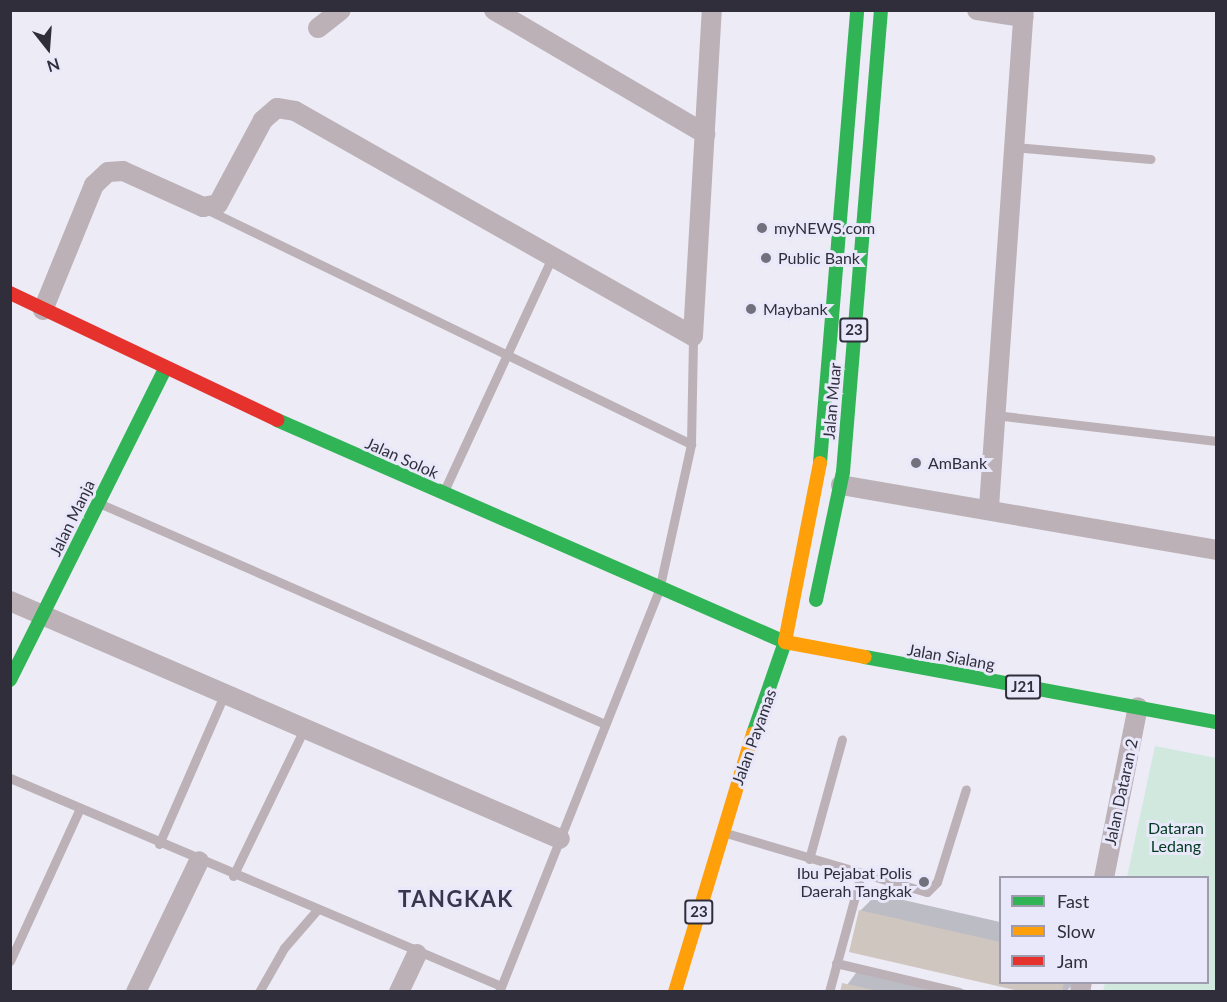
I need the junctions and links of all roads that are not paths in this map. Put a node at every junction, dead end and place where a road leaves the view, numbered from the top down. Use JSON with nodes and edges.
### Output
{"nodes":[{"id":1,"x":341,"y":10,"type":"edge"},
{"id":2,"x":494,"y":10,"type":"edge"},
{"id":3,"x":712,"y":10,"type":"edge"},
{"id":4,"x":857,"y":10,"type":"edge"},
{"id":5,"x":881,"y":10,"type":"edge"},
{"id":6,"x":977,"y":10,"type":"edge"},
{"id":7,"x":1023,"y":14,"type":"edge"},
{"id":8,"x":318,"y":28,"type":"dead end"},
{"id":9,"x":705,"y":134,"type":"junction"},
{"id":10,"x":1014,"y":147,"type":"junction"},
{"id":11,"x":1150,"y":159,"type":"dead end"},
{"id":12,"x":203,"y":207,"type":"junction"},
{"id":13,"x":551,"y":259,"type":"junction"},
{"id":14,"x":10,"y":293,"type":"edge"},
{"id":15,"x":43,"y":310,"type":"junction"},
{"id":16,"x":693,"y":336,"type":"junction"},
{"id":17,"x":503,"y":357,"type":"junction"},
{"id":18,"x":164,"y":370,"type":"junction"},
{"id":19,"x":995,"y":415,"type":"junction"},
{"id":20,"x":1216,"y":441,"type":"edge"},
{"id":21,"x":692,"y":444,"type":"junction"},
{"id":22,"x":841,"y":485,"type":"junction"},
{"id":23,"x":442,"y":494,"type":"junction"},
{"id":24,"x":99,"y":503,"type":"junction"},
{"id":25,"x":989,"y":507,"type":"junction"},
{"id":26,"x":1216,"y":550,"type":"edge"},
{"id":27,"x":659,"y":590,"type":"junction"},
{"id":28,"x":10,"y":601,"type":"edge"},
{"id":29,"x":43,"y":614,"type":"junction"},
{"id":30,"x":785,"y":642,"type":"junction"},
{"id":31,"x":803,"y":652,"type":"junction"},
{"id":32,"x":10,"y":680,"type":"edge"},
{"id":33,"x":225,"y":693,"type":"junction"},
{"id":34,"x":1138,"y":708,"type":"junction"},
{"id":35,"x":1216,"y":722,"type":"edge"},
{"id":36,"x":605,"y":724,"type":"junction"},
{"id":37,"x":305,"y":727,"type":"junction"},
{"id":38,"x":842,"y":739,"type":"dead end"},
{"id":39,"x":758,"y":775,"type":"dead end"},
{"id":40,"x":10,"y":778,"type":"edge"},
{"id":41,"x":966,"y":789,"type":"dead end"},
{"id":42,"x":80,"y":808,"type":"junction"},
{"id":43,"x":723,"y":833,"type":"junction"},
{"id":44,"x":560,"y":839,"type":"junction"},
{"id":45,"x":159,"y":844,"type":"junction"},
{"id":46,"x":810,"y":859,"type":"junction"},
{"id":47,"x":200,"y":861,"type":"junction"},
{"id":48,"x":861,"y":874,"type":"junction"},
{"id":49,"x":233,"y":876,"type":"junction"},
{"id":50,"x":1104,"y":876,"type":"edge"},
{"id":51,"x":316,"y":911,"type":"junction"},
{"id":52,"x":417,"y":954,"type":"junction"},
{"id":53,"x":10,"y":961,"type":"edge"},
{"id":54,"x":836,"y":963,"type":"junction"},
{"id":55,"x":500,"y":989,"type":"edge"},
{"id":56,"x":136,"y":992,"type":"edge"},
{"id":57,"x":259,"y":992,"type":"edge"},
{"id":58,"x":399,"y":992,"type":"edge"},
{"id":59,"x":675,"y":992,"type":"edge"},
{"id":60,"x":829,"y":992,"type":"edge"},
{"id":61,"x":959,"y":992,"type":"edge"}],
"edges":[{"from":1,"to":8,"type":"street"},
{"from":2,"to":9,"type":"street"},
{"from":3,"to":9,"type":"street"},
{"from":4,"to":30,"type":"main road","name":"Jalan Muar","number":"23"},
{"from":5,"to":22,"type":"main road","name":"Jalan Muar","number":"23"},
{"from":6,"to":7,"type":"street"},
{"from":7,"to":10,"type":"street"},
{"from":9,"to":16,"type":"street"},
{"from":10,"to":11,"type":"lane"},
{"from":10,"to":19,"type":"street"},
{"from":12,"to":13,"type":"street"},
{"from":12,"to":15,"type":"street"},
{"from":12,"to":17,"type":"lane"},
{"from":13,"to":16,"type":"street"},
{"from":13,"to":17,"type":"lane"},
{"from":14,"to":15,"type":"main road","name":"Jalan Solok"},
{"from":15,"to":18,"type":"main road","name":"Jalan Solok"},
{"from":16,"to":21,"type":"lane"},
{"from":17,"to":21,"type":"lane"},
{"from":17,"to":23,"type":"lane"},
{"from":18,"to":23,"type":"main road","name":"Jalan Solok"},
{"from":18,"to":24,"type":"main road","name":"Jalan Manja"},
{"from":19,"to":20,"type":"lane"},
{"from":19,"to":25,"type":"street"},
{"from":21,"to":27,"type":"lane"},
{"from":22,"to":25,"type":"street"},
{"from":22,"to":31,"type":"main road","name":"Jalan Muar","number":"23"},
{"from":23,"to":27,"type":"main road","name":"Jalan Solok"},
{"from":24,"to":29,"type":"main road","name":"Jalan Manja"},
{"from":24,"to":36,"type":"lane"},
{"from":25,"to":26,"type":"street"},
{"from":27,"to":30,"type":"main road","name":"Jalan Solok"},
{"from":27,"to":36,"type":"lane"},
{"from":28,"to":29,"type":"street"},
{"from":29,"to":32,"type":"main road","name":"Jalan Manja"},
{"from":29,"to":33,"type":"street"},
{"from":30,"to":31,"type":"main road","name":"Jalan Sialang","number":"J21"},
{"from":30,"to":43,"type":"main road","name":"Jalan Payamas","number":"23"},
{"from":31,"to":34,"type":"main road","name":"Jalan Sialang","number":"J21"},
{"from":33,"to":37,"type":"street"},
{"from":33,"to":45,"type":"lane"},
{"from":34,"to":35,"type":"main road","name":"Jalan Sialang","number":"J21"},
{"from":34,"to":50,"type":"street","name":"Jalan Dataran 2"},
{"from":36,"to":44,"type":"lane"},
{"from":37,"to":44,"type":"street"},
{"from":37,"to":49,"type":"lane"},
{"from":38,"to":46,"type":"lane"},
{"from":39,"to":43,"type":"main road","name":"Jalan Payamas","number":"23"},
{"from":40,"to":42,"type":"lane"},
{"from":41,"to":48,"type":"lane"},
{"from":42,"to":45,"type":"lane"},
{"from":42,"to":53,"type":"lane"},
{"from":43,"to":46,"type":"lane"},
{"from":43,"to":59,"type":"main road","name":"Jalan Payamas","number":"23"},
{"from":44,"to":55,"type":"lane"},
{"from":45,"to":47,"type":"lane"},
{"from":46,"to":48,"type":"lane"},
{"from":47,"to":49,"type":"lane"},
{"from":47,"to":56,"type":"street"},
{"from":48,"to":54,"type":"lane"},
{"from":49,"to":51,"type":"lane"},
{"from":51,"to":52,"type":"lane"},
{"from":51,"to":57,"type":"lane"},
{"from":52,"to":55,"type":"lane"},
{"from":52,"to":58,"type":"street"},
{"from":54,"to":60,"type":"lane"},
{"from":54,"to":61,"type":"lane"}]}
